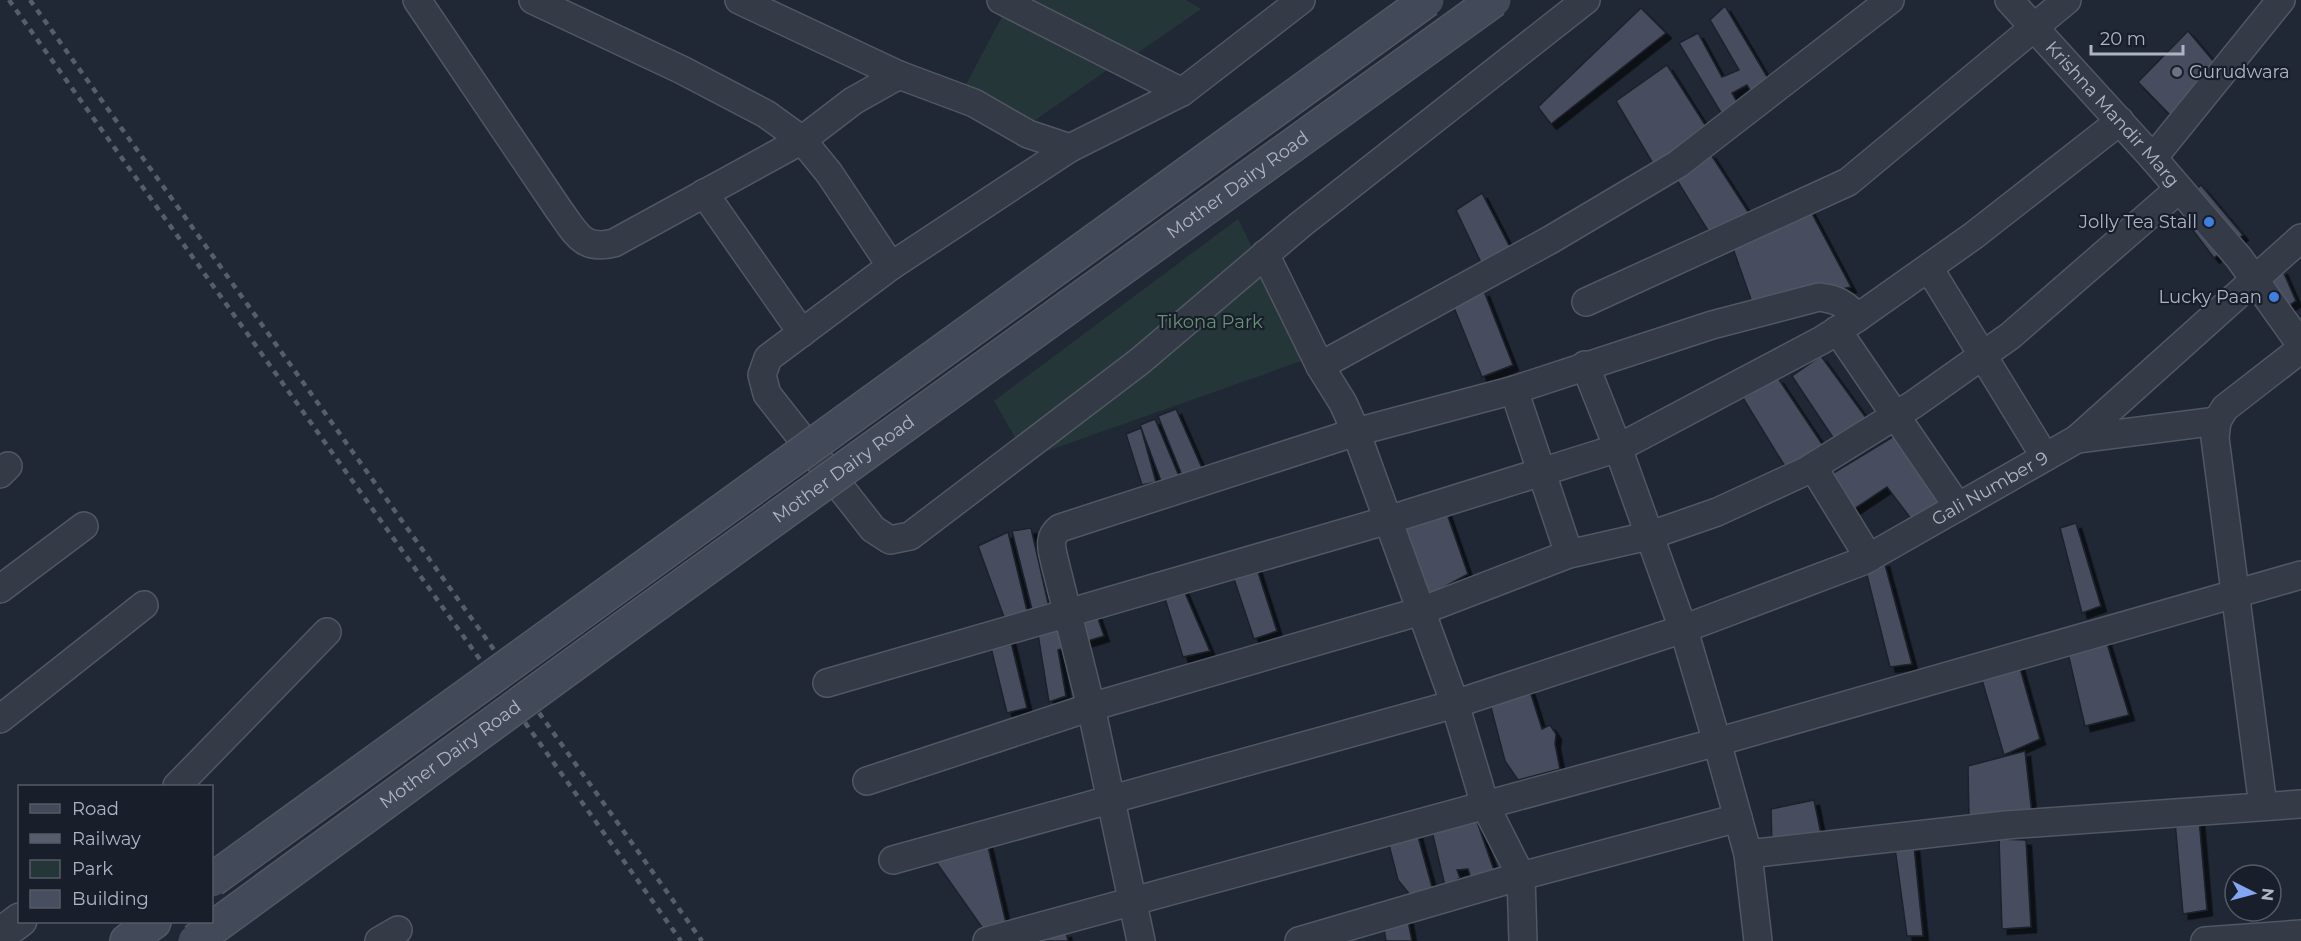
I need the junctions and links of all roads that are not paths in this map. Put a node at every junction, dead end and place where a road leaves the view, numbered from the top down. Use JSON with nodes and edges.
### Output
{"nodes":[{"id":1,"x":417,"y":0,"type":"edge"},
{"id":2,"x":533,"y":0,"type":"edge"},
{"id":3,"x":739,"y":0,"type":"edge"},
{"id":4,"x":1001,"y":0,"type":"edge"},
{"id":5,"x":1301,"y":0,"type":"edge"},
{"id":6,"x":1427,"y":0,"type":"edge"},
{"id":7,"x":1494,"y":0,"type":"edge"},
{"id":8,"x":1586,"y":0,"type":"edge"},
{"id":9,"x":1890,"y":0,"type":"edge"},
{"id":10,"x":2009,"y":0,"type":"edge"},
{"id":11,"x":2067,"y":0,"type":"edge"},
{"id":12,"x":2281,"y":0,"type":"edge"},
{"id":13,"x":2034,"y":28,"type":"junction"},
{"id":14,"x":899,"y":75,"type":"junction"},
{"id":15,"x":1182,"y":92,"type":"junction"},
{"id":16,"x":2120,"y":121,"type":"junction"},
{"id":17,"x":802,"y":140,"type":"junction"},
{"id":18,"x":1070,"y":148,"type":"junction"},
{"id":19,"x":2153,"y":158,"type":"junction"},
{"id":20,"x":2179,"y":189,"type":"junction"},
{"id":21,"x":704,"y":193,"type":"junction"},
{"id":22,"x":2301,"y":238,"type":"edge"},
{"id":23,"x":1265,"y":254,"type":"junction"},
{"id":24,"x":891,"y":266,"type":"junction"},
{"id":25,"x":1929,"y":268,"type":"junction"},
{"id":26,"x":2254,"y":279,"type":"junction"},
{"id":27,"x":1587,"y":302,"type":"dead end"},
{"id":28,"x":1847,"y":324,"type":"junction"},
{"id":29,"x":802,"y":333,"type":"junction"},
{"id":30,"x":2301,"y":347,"type":"edge"},
{"id":31,"x":1983,"y":355,"type":"junction"},
{"id":32,"x":1584,"y":365,"type":"junction"},
{"id":33,"x":1320,"y":366,"type":"junction"},
{"id":34,"x":1514,"y":390,"type":"junction"},
{"id":35,"x":1897,"y":415,"type":"junction"},
{"id":36,"x":2217,"y":421,"type":"junction"},
{"id":37,"x":1356,"y":432,"type":"junction"},
{"id":38,"x":2077,"y":439,"type":"junction"},
{"id":39,"x":1618,"y":448,"type":"junction"},
{"id":40,"x":2045,"y":457,"type":"junction"},
{"id":41,"x":1813,"y":468,"type":"junction"},
{"id":42,"x":1542,"y":472,"type":"junction"},
{"id":43,"x":1958,"y":507,"type":"junction"},
{"id":44,"x":1388,"y":520,"type":"junction"},
{"id":45,"x":84,"y":526,"type":"dead end"},
{"id":46,"x":1650,"y":535,"type":"junction"},
{"id":47,"x":1569,"y":554,"type":"junction"},
{"id":48,"x":1869,"y":558,"type":"junction"},
{"id":49,"x":2301,"y":575,"type":"edge"},
{"id":50,"x":0,"y":589,"type":"edge"},
{"id":51,"x":2237,"y":594,"type":"junction"},
{"id":52,"x":144,"y":605,"type":"dead end"},
{"id":53,"x":1421,"y":611,"type":"junction"},
{"id":54,"x":1067,"y":614,"type":"junction"},
{"id":55,"x":1683,"y":629,"type":"junction"},
{"id":56,"x":327,"y":632,"type":"dead end"},
{"id":57,"x":828,"y":683,"type":"dead end"},
{"id":58,"x":1455,"y":704,"type":"junction"},
{"id":59,"x":1091,"y":707,"type":"junction"},
{"id":60,"x":0,"y":719,"type":"edge"},
{"id":61,"x":1718,"y":742,"type":"junction"},
{"id":62,"x":867,"y":781,"type":"dead end"},
{"id":63,"x":178,"y":785,"type":"edge"},
{"id":64,"x":1110,"y":800,"type":"junction"},
{"id":65,"x":2301,"y":804,"type":"edge"},
{"id":66,"x":1485,"y":805,"type":"junction"},
{"id":67,"x":2263,"y":806,"type":"junction"},
{"id":68,"x":1738,"y":818,"type":"junction"},
{"id":69,"x":1748,"y":854,"type":"junction"},
{"id":70,"x":893,"y":860,"type":"dead end"},
{"id":71,"x":1521,"y":876,"type":"junction"},
{"id":72,"x":213,"y":879,"type":"edge"},
{"id":73,"x":1132,"y":901,"type":"junction"},
{"id":74,"x":18,"y":922,"type":"edge"},
{"id":75,"x":151,"y":923,"type":"edge"},
{"id":76,"x":187,"y":923,"type":"edge"},
{"id":77,"x":2301,"y":934,"type":"edge"},
{"id":78,"x":0,"y":935,"type":"edge"},
{"id":79,"x":127,"y":941,"type":"edge"},
{"id":80,"x":196,"y":941,"type":"edge"},
{"id":81,"x":987,"y":941,"type":"edge"},
{"id":82,"x":1141,"y":941,"type":"edge"},
{"id":83,"x":1299,"y":941,"type":"edge"},
{"id":84,"x":1523,"y":941,"type":"edge"},
{"id":85,"x":1758,"y":941,"type":"edge"},
{"id":86,"x":2205,"y":941,"type":"edge"}],
"edges":[{"from":1,"to":21,"type":"street"},
{"from":2,"to":17,"type":"street"},
{"from":3,"to":14,"type":"street"},
{"from":4,"to":15,"type":"street"},
{"from":5,"to":15,"type":"street"},
{"from":6,"to":72,"type":"main road","bridge":true},
{"from":7,"to":80,"type":"main road","name":"Mother Dairy Road","bridge":true},
{"from":8,"to":23,"type":"street"},
{"from":9,"to":33,"type":"street"},
{"from":10,"to":13,"type":"street","name":"Krishna Mandir Marg"},
{"from":11,"to":13,"type":"street"},
{"from":12,"to":19,"type":"street"},
{"from":13,"to":16,"type":"street","name":"Krishna Mandir Marg"},
{"from":13,"to":27,"type":"street"},
{"from":14,"to":17,"type":"street"},
{"from":14,"to":18,"type":"street"},
{"from":15,"to":18,"type":"street"},
{"from":16,"to":19,"type":"street","name":"Krishna Mandir Marg"},
{"from":16,"to":25,"type":"street"},
{"from":17,"to":21,"type":"street"},
{"from":17,"to":24,"type":"street"},
{"from":18,"to":24,"type":"street"},
{"from":19,"to":20,"type":"street","name":"Krishna Mandir Marg"},
{"from":20,"to":26,"type":"street","name":"Krishna Mandir Marg"},
{"from":20,"to":31,"type":"street"},
{"from":21,"to":29,"type":"street"},
{"from":22,"to":26,"type":"street","name":"Gali Number 9"},
{"from":23,"to":29,"type":"street"},
{"from":23,"to":33,"type":"street"},
{"from":24,"to":29,"type":"street"},
{"from":25,"to":28,"type":"street"},
{"from":25,"to":31,"type":"street"},
{"from":26,"to":30,"type":"street","name":"Krishna Mandir Marg"},
{"from":26,"to":38,"type":"street","name":"Gali Number 9"},
{"from":28,"to":32,"type":"street"},
{"from":28,"to":35,"type":"street"},
{"from":28,"to":39,"type":"street"},
{"from":30,"to":36,"type":"street"},
{"from":31,"to":35,"type":"street"},
{"from":31,"to":40,"type":"street"},
{"from":32,"to":34,"type":"street"},
{"from":32,"to":39,"type":"street"},
{"from":33,"to":37,"type":"street"},
{"from":34,"to":37,"type":"street"},
{"from":34,"to":42,"type":"street"},
{"from":35,"to":41,"type":"street"},
{"from":35,"to":43,"type":"street"},
{"from":36,"to":38,"type":"street"},
{"from":36,"to":51,"type":"street"},
{"from":37,"to":44,"type":"street"},
{"from":37,"to":54,"type":"street"},
{"from":38,"to":40,"type":"street","name":"Gali Number 9"},
{"from":39,"to":42,"type":"street"},
{"from":39,"to":46,"type":"street"},
{"from":40,"to":43,"type":"street","name":"Gali Number 9"},
{"from":41,"to":46,"type":"street"},
{"from":41,"to":48,"type":"street"},
{"from":42,"to":44,"type":"street"},
{"from":42,"to":47,"type":"street"},
{"from":43,"to":48,"type":"street","name":"Gali Number 9"},
{"from":44,"to":53,"type":"street"},
{"from":44,"to":54,"type":"street"},
{"from":45,"to":50,"type":"street"},
{"from":46,"to":47,"type":"street"},
{"from":46,"to":55,"type":"street"},
{"from":47,"to":53,"type":"street"},
{"from":48,"to":55,"type":"street","name":"Gali Number 9"},
{"from":49,"to":51,"type":"street"},
{"from":51,"to":61,"type":"street"},
{"from":51,"to":67,"type":"street"},
{"from":52,"to":60,"type":"street"},
{"from":53,"to":58,"type":"street"},
{"from":53,"to":59,"type":"street"},
{"from":54,"to":57,"type":"street"},
{"from":54,"to":59,"type":"street"},
{"from":55,"to":58,"type":"street","name":"Gali Number 9"},
{"from":55,"to":61,"type":"street"},
{"from":56,"to":63,"type":"street"},
{"from":58,"to":64,"type":"street","name":"Gali Number 9"},
{"from":58,"to":66,"type":"street"},
{"from":59,"to":62,"type":"street"},
{"from":59,"to":64,"type":"street"},
{"from":61,"to":66,"type":"street"},
{"from":61,"to":68,"type":"street"},
{"from":64,"to":70,"type":"street","name":"Gali Number 9"},
{"from":64,"to":73,"type":"street"},
{"from":65,"to":67,"type":"street"},
{"from":66,"to":71,"type":"street"},
{"from":66,"to":73,"type":"street"},
{"from":67,"to":69,"type":"street"},
{"from":68,"to":69,"type":"street"},
{"from":68,"to":71,"type":"street"},
{"from":69,"to":85,"type":"street"},
{"from":71,"to":83,"type":"street"},
{"from":71,"to":84,"type":"street"},
{"from":73,"to":81,"type":"street"},
{"from":73,"to":82,"type":"street"},
{"from":74,"to":78,"type":"street"},
{"from":75,"to":79,"type":"main road"},
{"from":76,"to":80,"type":"street"},
{"from":77,"to":86,"type":"street"}]}
